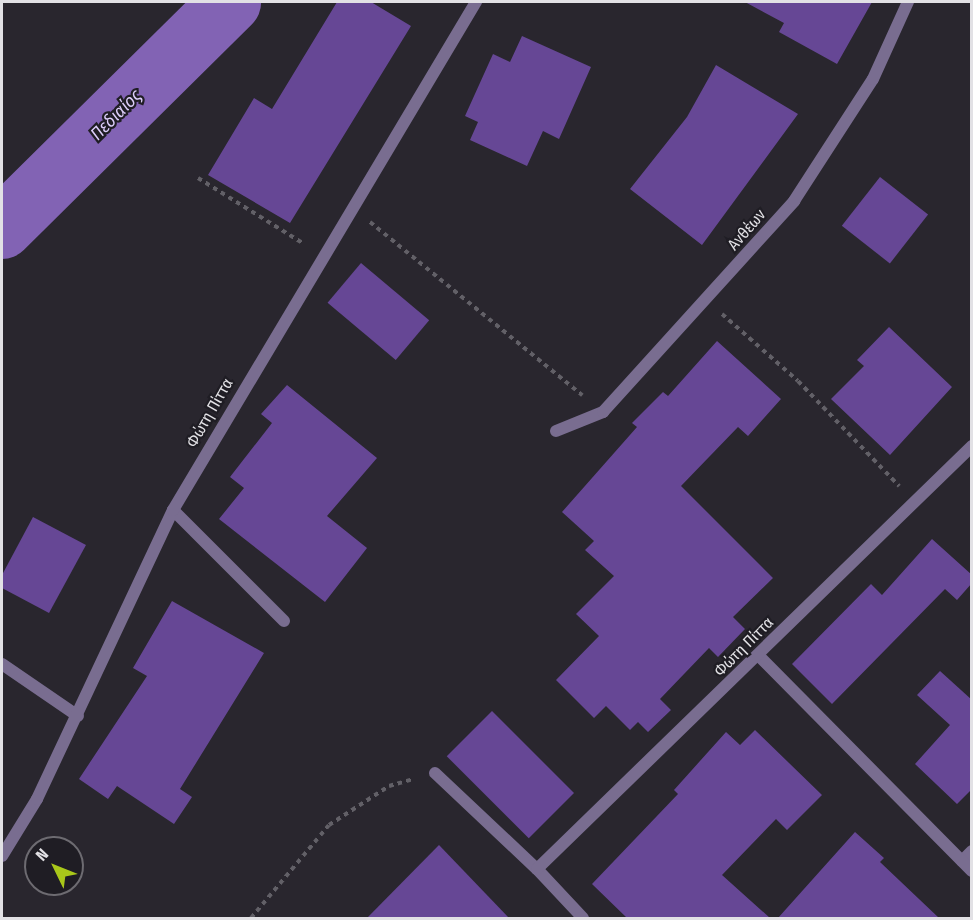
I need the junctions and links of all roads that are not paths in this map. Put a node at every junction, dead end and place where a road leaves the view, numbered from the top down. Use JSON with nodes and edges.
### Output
{"nodes":[{"id":1,"x":476,"y":2,"type":"edge"},
{"id":2,"x":908,"y":2,"type":"edge"},
{"id":3,"x":556,"y":431,"type":"dead end"},
{"id":4,"x":972,"y":446,"type":"edge"},
{"id":5,"x":173,"y":510,"type":"junction"},
{"id":6,"x":284,"y":621,"type":"dead end"},
{"id":7,"x":758,"y":655,"type":"junction"},
{"id":8,"x":2,"y":664,"type":"edge"},
{"id":9,"x":78,"y":716,"type":"junction"},
{"id":10,"x":435,"y":773,"type":"road end"},
{"id":11,"x":972,"y":851,"type":"edge"},
{"id":12,"x":2,"y":856,"type":"edge"},
{"id":13,"x":962,"y":861,"type":"junction"},
{"id":14,"x":537,"y":869,"type":"junction"},
{"id":15,"x":972,"y":871,"type":"edge"},
{"id":16,"x":583,"y":918,"type":"edge"}],
"edges":[{"from":1,"to":5,"type":"street","name":"Φώτη Πίττα"},
{"from":2,"to":3,"type":"street","name":"Ανθέων"},
{"from":4,"to":7,"type":"street","name":"Φώτη Πίττα"},
{"from":5,"to":6,"type":"street"},
{"from":5,"to":9,"type":"street","name":"Φώτη Πίττα"},
{"from":7,"to":13,"type":"street"},
{"from":7,"to":14,"type":"street","name":"Φώτη Πίττα"},
{"from":8,"to":9,"type":"street"},
{"from":9,"to":12,"type":"street","name":"Φώτη Πίττα"},
{"from":10,"to":14,"type":"street"},
{"from":11,"to":13,"type":"street"},
{"from":13,"to":15,"type":"street"},
{"from":14,"to":16,"type":"street"}]}
